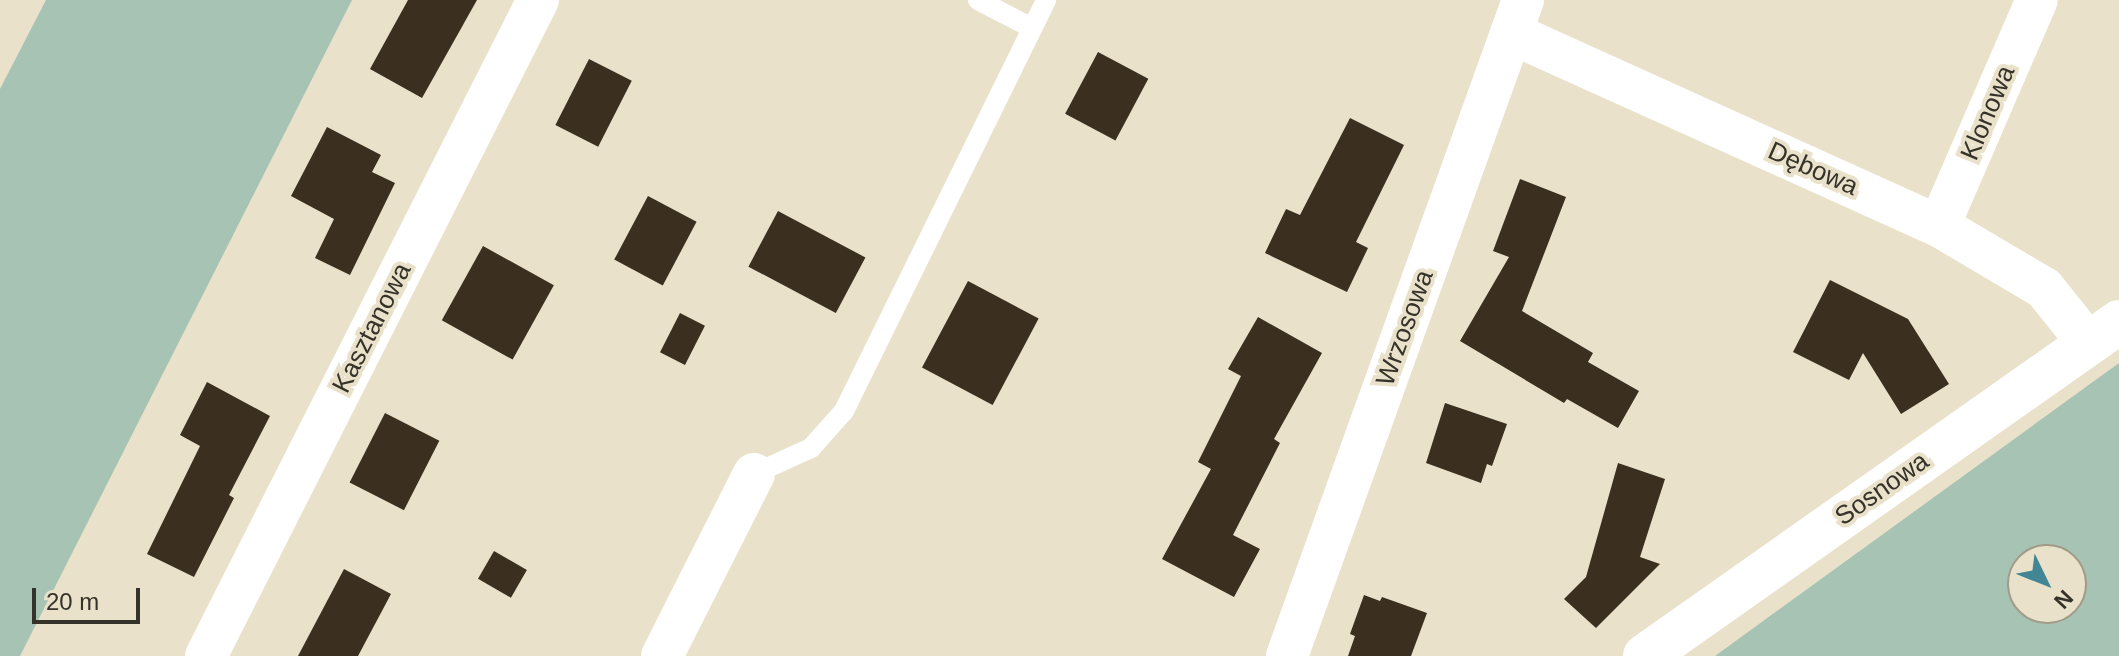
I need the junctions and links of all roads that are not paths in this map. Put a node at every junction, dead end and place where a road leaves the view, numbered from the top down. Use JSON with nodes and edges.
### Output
{"nodes":[{"id":1,"x":538,"y":0,"type":"edge"},
{"id":2,"x":978,"y":0,"type":"edge"},
{"id":3,"x":1046,"y":0,"type":"edge"},
{"id":4,"x":2037,"y":0,"type":"edge"},
{"id":5,"x":1517,"y":16,"type":"edge"},
{"id":6,"x":1032,"y":28,"type":"junction"},
{"id":7,"x":1939,"y":226,"type":"junction"},
{"id":8,"x":2104,"y":332,"type":"edge"},
{"id":9,"x":754,"y":474,"type":"joint"},
{"id":10,"x":206,"y":656,"type":"edge"},
{"id":11,"x":662,"y":656,"type":"edge"},
{"id":12,"x":1287,"y":656,"type":"edge"},
{"id":13,"x":1645,"y":656,"type":"edge"}],
"edges":[{"from":1,"to":10,"type":"street","name":"Kasztanowa"},
{"from":2,"to":6,"type":"lane"},
{"from":3,"to":6,"type":"lane"},
{"from":4,"to":7,"type":"street","name":"Klonowa"},
{"from":5,"to":7,"type":"street","name":"Dębowa"},
{"from":5,"to":12,"type":"street","name":"Wrzosowa"},
{"from":6,"to":9,"type":"lane"},
{"from":7,"to":8,"type":"street","name":"Dębowa"},
{"from":8,"to":13,"type":"street","name":"Sosnowa"},
{"from":9,"to":11,"type":"street"}]}
